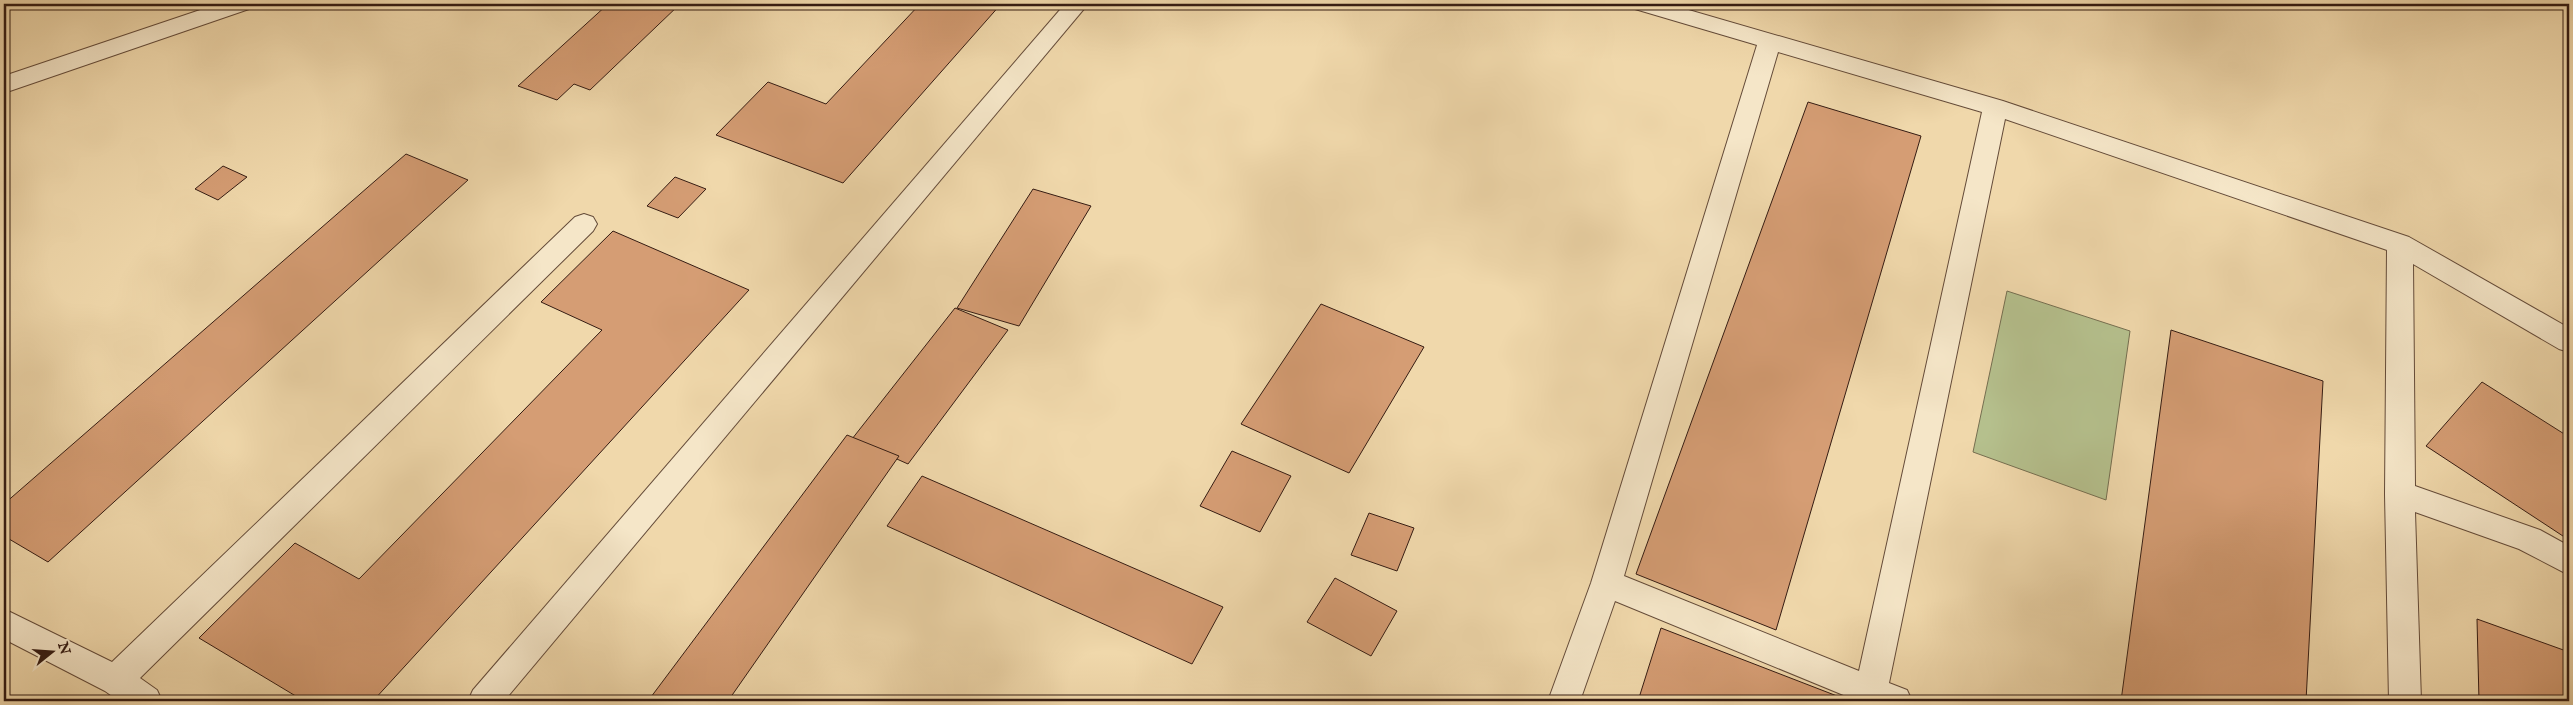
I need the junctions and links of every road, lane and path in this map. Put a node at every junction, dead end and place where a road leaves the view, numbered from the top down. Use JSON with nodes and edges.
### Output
{"nodes":[{"id":1,"x":241,"y":4,"type":"edge"},
{"id":2,"x":1077,"y":4,"type":"edge"},
{"id":3,"x":1643,"y":4,"type":"edge"},
{"id":4,"x":1770,"y":41,"type":"junction"},
{"id":5,"x":4,"y":85,"type":"edge"},
{"id":6,"x":1995,"y":107,"type":"junction"},
{"id":7,"x":584,"y":224,"type":"dead end"},
{"id":8,"x":2400,"y":244,"type":"junction"},
{"id":9,"x":2569,"y":341,"type":"edge"},
{"id":10,"x":2400,"y":494,"type":"junction"},
{"id":11,"x":2569,"y":561,"type":"edge"},
{"id":12,"x":1606,"y":583,"type":"junction"},
{"id":13,"x":4,"y":623,"type":"edge"},
{"id":14,"x":116,"y":680,"type":"junction"},
{"id":15,"x":1884,"y":696,"type":"edge"},
{"id":16,"x":146,"y":701,"type":"edge"},
{"id":17,"x":484,"y":701,"type":"edge"},
{"id":18,"x":1564,"y":701,"type":"edge"},
{"id":19,"x":2405,"y":701,"type":"edge"}],
"edges":[{"from":1,"to":5,"type":"street"},
{"from":2,"to":17,"type":"street"},
{"from":3,"to":4,"type":"street"},
{"from":4,"to":6,"type":"street"},
{"from":4,"to":12,"type":"street"},
{"from":6,"to":8,"type":"street"},
{"from":6,"to":15,"type":"street"},
{"from":7,"to":14,"type":"street"},
{"from":8,"to":9,"type":"street"},
{"from":8,"to":10,"type":"street"},
{"from":10,"to":11,"type":"street"},
{"from":10,"to":19,"type":"street"},
{"from":12,"to":15,"type":"street"},
{"from":12,"to":18,"type":"street"},
{"from":13,"to":14,"type":"street"},
{"from":14,"to":16,"type":"street"}]}
